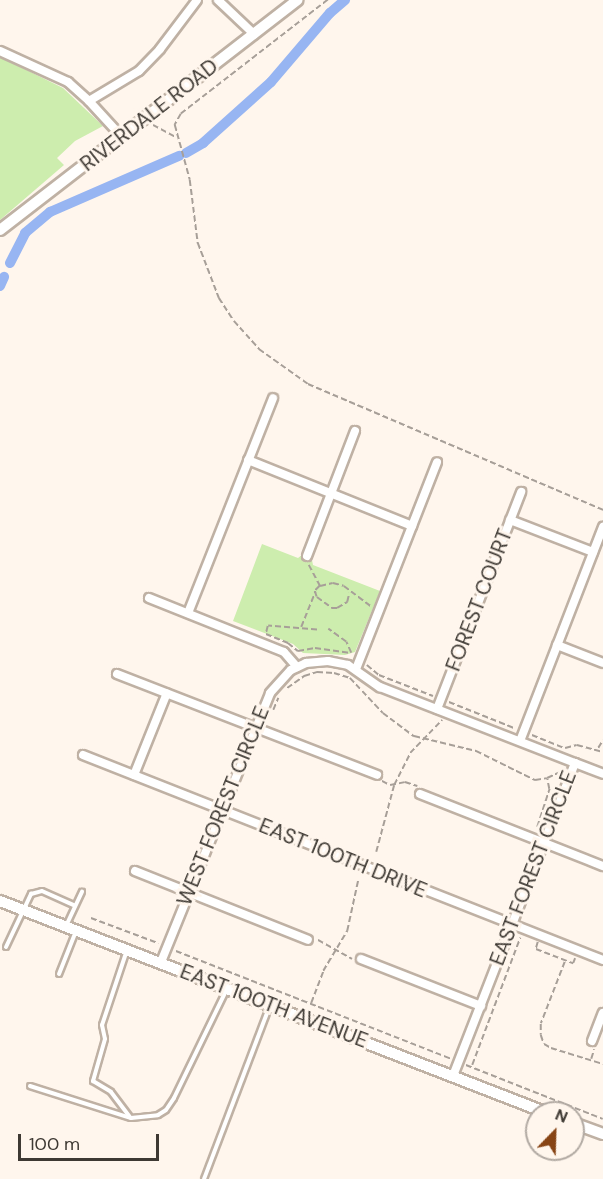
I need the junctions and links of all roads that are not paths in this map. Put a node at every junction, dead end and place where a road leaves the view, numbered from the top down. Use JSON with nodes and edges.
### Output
{"nodes":[{"id":1,"x":197,"y":0,"type":"edge"},
{"id":2,"x":218,"y":0,"type":"edge"},
{"id":3,"x":298,"y":0,"type":"edge"},
{"id":4,"x":254,"y":34,"type":"junction"},
{"id":5,"x":0,"y":51,"type":"edge"},
{"id":6,"x":89,"y":101,"type":"junction"},
{"id":7,"x":122,"y":136,"type":"junction"},
{"id":8,"x":0,"y":230,"type":"edge"},
{"id":9,"x":273,"y":398,"type":"dead end"},
{"id":10,"x":355,"y":431,"type":"dead end"},
{"id":11,"x":248,"y":460,"type":"junction"},
{"id":12,"x":437,"y":462,"type":"dead end"},
{"id":13,"x":522,"y":492,"type":"dead end"},
{"id":14,"x":331,"y":493,"type":"junction"},
{"id":15,"x":510,"y":520,"type":"junction"},
{"id":16,"x":412,"y":526,"type":"junction"},
{"id":17,"x":603,"y":527,"type":"edge"},
{"id":18,"x":593,"y":552,"type":"junction"},
{"id":19,"x":307,"y":556,"type":"road end"},
{"id":20,"x":149,"y":598,"type":"dead end"},
{"id":21,"x":188,"y":613,"type":"junction"},
{"id":22,"x":557,"y":645,"type":"junction"},
{"id":23,"x":603,"y":663,"type":"edge"},
{"id":24,"x":297,"y":667,"type":"junction"},
{"id":25,"x":356,"y":669,"type":"junction"},
{"id":26,"x":117,"y":674,"type":"dead end"},
{"id":27,"x":167,"y":693,"type":"junction"},
{"id":28,"x":437,"y":709,"type":"junction"},
{"id":29,"x":254,"y":728,"type":"junction"},
{"id":30,"x":520,"y":741,"type":"junction"},
{"id":31,"x":83,"y":755,"type":"dead end"},
{"id":32,"x":575,"y":763,"type":"junction"},
{"id":33,"x":603,"y":774,"type":"edge"},
{"id":34,"x":134,"y":776,"type":"junction"},
{"id":35,"x":378,"y":776,"type":"road end"},
{"id":36,"x":420,"y":794,"type":"road end"},
{"id":37,"x":221,"y":809,"type":"junction"},
{"id":38,"x":544,"y":844,"type":"junction"},
{"id":39,"x":603,"y":866,"type":"edge"},
{"id":40,"x":135,"y":871,"type":"dead end"},
{"id":41,"x":82,"y":892,"type":"dead end"},
{"id":42,"x":188,"y":892,"type":"junction"},
{"id":43,"x":0,"y":901,"type":"edge"},
{"id":44,"x":75,"y":906,"type":"junction"},
{"id":45,"x":22,"y":909,"type":"junction"},
{"id":46,"x":512,"y":925,"type":"junction"},
{"id":47,"x":71,"y":928,"type":"junction"},
{"id":48,"x":308,"y":940,"type":"road end"},
{"id":49,"x":6,"y":947,"type":"dead end"},
{"id":50,"x":128,"y":950,"type":"junction"},
{"id":51,"x":361,"y":960,"type":"road end"},
{"id":52,"x":603,"y":960,"type":"edge"},
{"id":53,"x":161,"y":962,"type":"junction"},
{"id":54,"x":59,"y":974,"type":"dead end"},
{"id":55,"x":228,"y":988,"type":"junction"},
{"id":56,"x":271,"y":1004,"type":"junction"},
{"id":57,"x":480,"y":1006,"type":"junction"},
{"id":58,"x":603,"y":1013,"type":"edge"},
{"id":59,"x":592,"y":1041,"type":"road end"},
{"id":60,"x":453,"y":1076,"type":"junction"},
{"id":61,"x":30,"y":1086,"type":"dead end"},
{"id":62,"x":525,"y":1104,"type":"edge"},
{"id":63,"x":131,"y":1118,"type":"junction"},
{"id":64,"x":585,"y":1127,"type":"edge"},
{"id":65,"x":603,"y":1134,"type":"edge"},
{"id":66,"x":204,"y":1179,"type":"edge"}],
"edges":[{"from":1,"to":6,"type":"street"},
{"from":2,"to":4,"type":"street"},
{"from":3,"to":4,"type":"street","name":"RIVERDALE ROAD"},
{"from":4,"to":7,"type":"street","name":"RIVERDALE ROAD"},
{"from":5,"to":6,"type":"street"},
{"from":6,"to":7,"type":"street"},
{"from":7,"to":8,"type":"street","name":"RIVERDALE ROAD"},
{"from":9,"to":11,"type":"street"},
{"from":10,"to":14,"type":"street"},
{"from":11,"to":14,"type":"street"},
{"from":11,"to":21,"type":"street"},
{"from":12,"to":16,"type":"street"},
{"from":13,"to":15,"type":"street","name":"FOREST COURT"},
{"from":14,"to":16,"type":"street"},
{"from":14,"to":19,"type":"street"},
{"from":15,"to":18,"type":"street"},
{"from":15,"to":28,"type":"street","name":"FOREST COURT"},
{"from":16,"to":25,"type":"street"},
{"from":17,"to":18,"type":"street"},
{"from":18,"to":22,"type":"street"},
{"from":20,"to":21,"type":"street"},
{"from":21,"to":24,"type":"street"},
{"from":22,"to":23,"type":"street"},
{"from":22,"to":30,"type":"street"},
{"from":24,"to":25,"type":"street"},
{"from":24,"to":29,"type":"street","name":"WEST FOREST CIRCLE"},
{"from":25,"to":28,"type":"street"},
{"from":26,"to":27,"type":"street"},
{"from":27,"to":29,"type":"street"},
{"from":27,"to":34,"type":"street"},
{"from":28,"to":30,"type":"street","name":"EAST FOREST CIRCLE"},
{"from":29,"to":35,"type":"street"},
{"from":29,"to":37,"type":"street","name":"WEST FOREST CIRCLE"},
{"from":30,"to":32,"type":"street","name":"EAST FOREST CIRCLE"},
{"from":31,"to":34,"type":"street","name":"EAST 100TH DRIVE"},
{"from":32,"to":33,"type":"street"},
{"from":32,"to":38,"type":"street","name":"EAST FOREST CIRCLE"},
{"from":34,"to":37,"type":"street","name":"EAST 100TH DRIVE"},
{"from":36,"to":38,"type":"street"},
{"from":37,"to":42,"type":"street","name":"WEST FOREST CIRCLE"},
{"from":37,"to":46,"type":"street","name":"EAST 100TH DRIVE"},
{"from":38,"to":39,"type":"street"},
{"from":38,"to":46,"type":"street","name":"EAST FOREST CIRCLE"},
{"from":40,"to":42,"type":"street"},
{"from":41,"to":44,"type":"lane"},
{"from":42,"to":48,"type":"street"},
{"from":42,"to":53,"type":"street","name":"WEST FOREST CIRCLE"},
{"from":43,"to":45,"type":"street","name":"EAST 100TH AVENUE"},
{"from":44,"to":45,"type":"lane"},
{"from":44,"to":47,"type":"lane"},
{"from":45,"to":47,"type":"street","name":"EAST 100TH AVENUE"},
{"from":45,"to":49,"type":"lane"},
{"from":46,"to":52,"type":"street","name":"EAST 100TH DRIVE"},
{"from":46,"to":57,"type":"street","name":"EAST FOREST CIRCLE"},
{"from":47,"to":50,"type":"street","name":"EAST 100TH AVENUE"},
{"from":47,"to":54,"type":"lane"},
{"from":50,"to":53,"type":"street","name":"EAST 100TH AVENUE"},
{"from":50,"to":63,"type":"lane"},
{"from":51,"to":57,"type":"street"},
{"from":53,"to":55,"type":"street","name":"EAST 100TH AVENUE"},
{"from":55,"to":56,"type":"street","name":"EAST 100TH AVENUE"},
{"from":55,"to":63,"type":"lane"},
{"from":56,"to":60,"type":"street","name":"EAST 100TH AVENUE"},
{"from":56,"to":66,"type":"lane"},
{"from":57,"to":60,"type":"street","name":"EAST FOREST CIRCLE"},
{"from":58,"to":59,"type":"street"},
{"from":60,"to":62,"type":"street","name":"EAST 100TH AVENUE"},
{"from":61,"to":63,"type":"lane"},
{"from":64,"to":65,"type":"street"}]}
